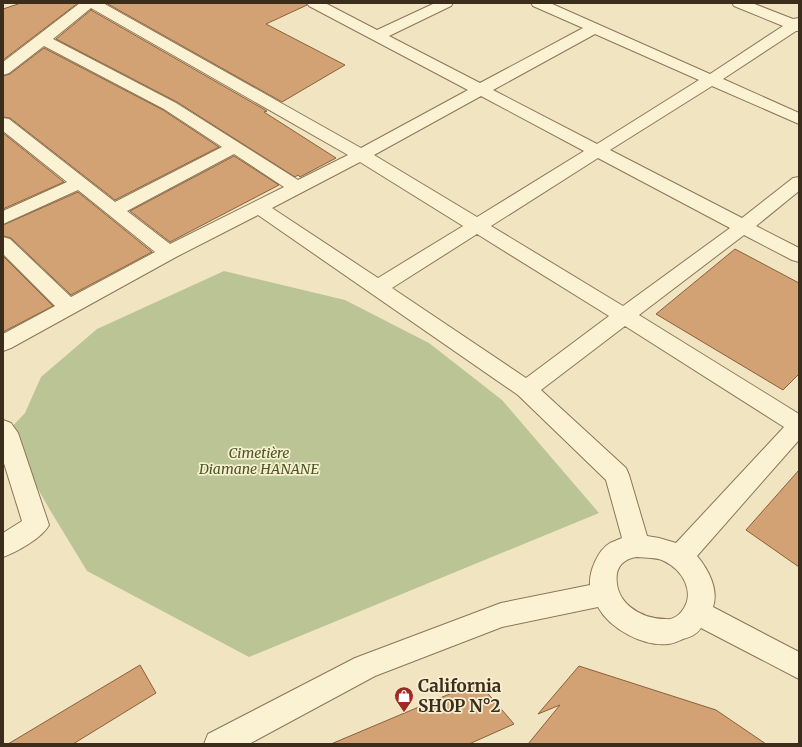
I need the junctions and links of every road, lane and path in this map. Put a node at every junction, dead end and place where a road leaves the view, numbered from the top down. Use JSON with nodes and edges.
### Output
{"nodes":[{"id":1,"x":89,"y":3,"type":"edge"},
{"id":2,"x":93,"y":3,"type":"edge"},
{"id":3,"x":314,"y":3,"type":"edge"},
{"id":4,"x":446,"y":3,"type":"edge"},
{"id":5,"x":538,"y":3,"type":"edge"},
{"id":6,"x":739,"y":3,"type":"edge"},
{"id":7,"x":797,"y":24,"type":"edge"},
{"id":8,"x":594,"y":28,"type":"junction"},
{"id":9,"x":377,"y":36,"type":"junction"},
{"id":10,"x":42,"y":40,"type":"junction"},
{"id":11,"x":3,"y":70,"type":"edge"},
{"id":12,"x":712,"y":80,"type":"junction"},
{"id":13,"x":481,"y":90,"type":"junction"},
{"id":14,"x":799,"y":119,"type":"edge"},
{"id":15,"x":3,"y":123,"type":"edge"},
{"id":16,"x":234,"y":147,"type":"junction"},
{"id":17,"x":597,"y":151,"type":"junction"},
{"id":18,"x":361,"y":156,"type":"junction"},
{"id":19,"x":799,"y":182,"type":"edge"},
{"id":20,"x":79,"y":183,"type":"junction"},
{"id":21,"x":297,"y":187,"type":"junction"},
{"id":22,"x":259,"y":207,"type":"junction"},
{"id":23,"x":114,"y":210,"type":"junction"},
{"id":24,"x":3,"y":218,"type":"edge"},
{"id":25,"x":478,"y":225,"type":"junction"},
{"id":26,"x":743,"y":227,"type":"junction"},
{"id":27,"x":3,"y":243,"type":"edge"},
{"id":28,"x":169,"y":254,"type":"junction"},
{"id":29,"x":799,"y":256,"type":"edge"},
{"id":30,"x":379,"y":287,"type":"junction"},
{"id":31,"x":69,"y":308,"type":"junction"},
{"id":32,"x":623,"y":315,"type":"junction"},
{"id":33,"x":3,"y":343,"type":"edge"},
{"id":34,"x":526,"y":389,"type":"junction"},
{"id":35,"x":799,"y":425,"type":"edge"},
{"id":36,"x":3,"y":429,"type":"edge"},
{"id":37,"x":3,"y":546,"type":"edge"},
{"id":38,"x":637,"y":546,"type":"junction"},
{"id":39,"x":680,"y":557,"type":"junction"},
{"id":40,"x":605,"y":594,"type":"junction"},
{"id":41,"x":698,"y":613,"type":"junction"},
{"id":42,"x":799,"y":666,"type":"edge"},
{"id":43,"x":219,"y":744,"type":"edge"}],
"edges":[{"from":1,"to":10,"type":"street"},
{"from":2,"to":18,"type":"street"},
{"from":3,"to":9,"type":"street"},
{"from":4,"to":9,"type":"street"},
{"from":5,"to":8,"type":"street"},
{"from":6,"to":7,"type":"street"},
{"from":7,"to":12,"type":"street"},
{"from":8,"to":12,"type":"street"},
{"from":8,"to":13,"type":"street"},
{"from":9,"to":13,"type":"street"},
{"from":10,"to":11,"type":"street"},
{"from":10,"to":16,"type":"street"},
{"from":12,"to":14,"type":"street"},
{"from":12,"to":17,"type":"street"},
{"from":13,"to":17,"type":"street"},
{"from":13,"to":18,"type":"street"},
{"from":15,"to":20,"type":"street"},
{"from":16,"to":21,"type":"street"},
{"from":16,"to":23,"type":"street"},
{"from":17,"to":25,"type":"street"},
{"from":17,"to":26,"type":"street"},
{"from":18,"to":21,"type":"street"},
{"from":18,"to":25,"type":"street"},
{"from":19,"to":26,"type":"street"},
{"from":20,"to":23,"type":"street"},
{"from":20,"to":24,"type":"street"},
{"from":21,"to":22,"type":"street"},
{"from":22,"to":28,"type":"street"},
{"from":22,"to":30,"type":"street"},
{"from":23,"to":28,"type":"street"},
{"from":25,"to":30,"type":"street"},
{"from":25,"to":32,"type":"street"},
{"from":26,"to":29,"type":"street"},
{"from":26,"to":32,"type":"street"},
{"from":27,"to":31,"type":"street"},
{"from":28,"to":31,"type":"street"},
{"from":30,"to":34,"type":"street"},
{"from":31,"to":33,"type":"street"},
{"from":32,"to":34,"type":"street"},
{"from":32,"to":35,"type":"street"},
{"from":34,"to":38,"type":"street"},
{"from":35,"to":39,"type":"street"},
{"from":36,"to":37,"type":"street"},
{"from":38,"to":39,"type":"street"},
{"from":38,"to":40,"type":"street"},
{"from":39,"to":41,"type":"street"},
{"from":40,"to":41,"type":"street"},
{"from":40,"to":43,"type":"street"},
{"from":41,"to":42,"type":"street"}]}
